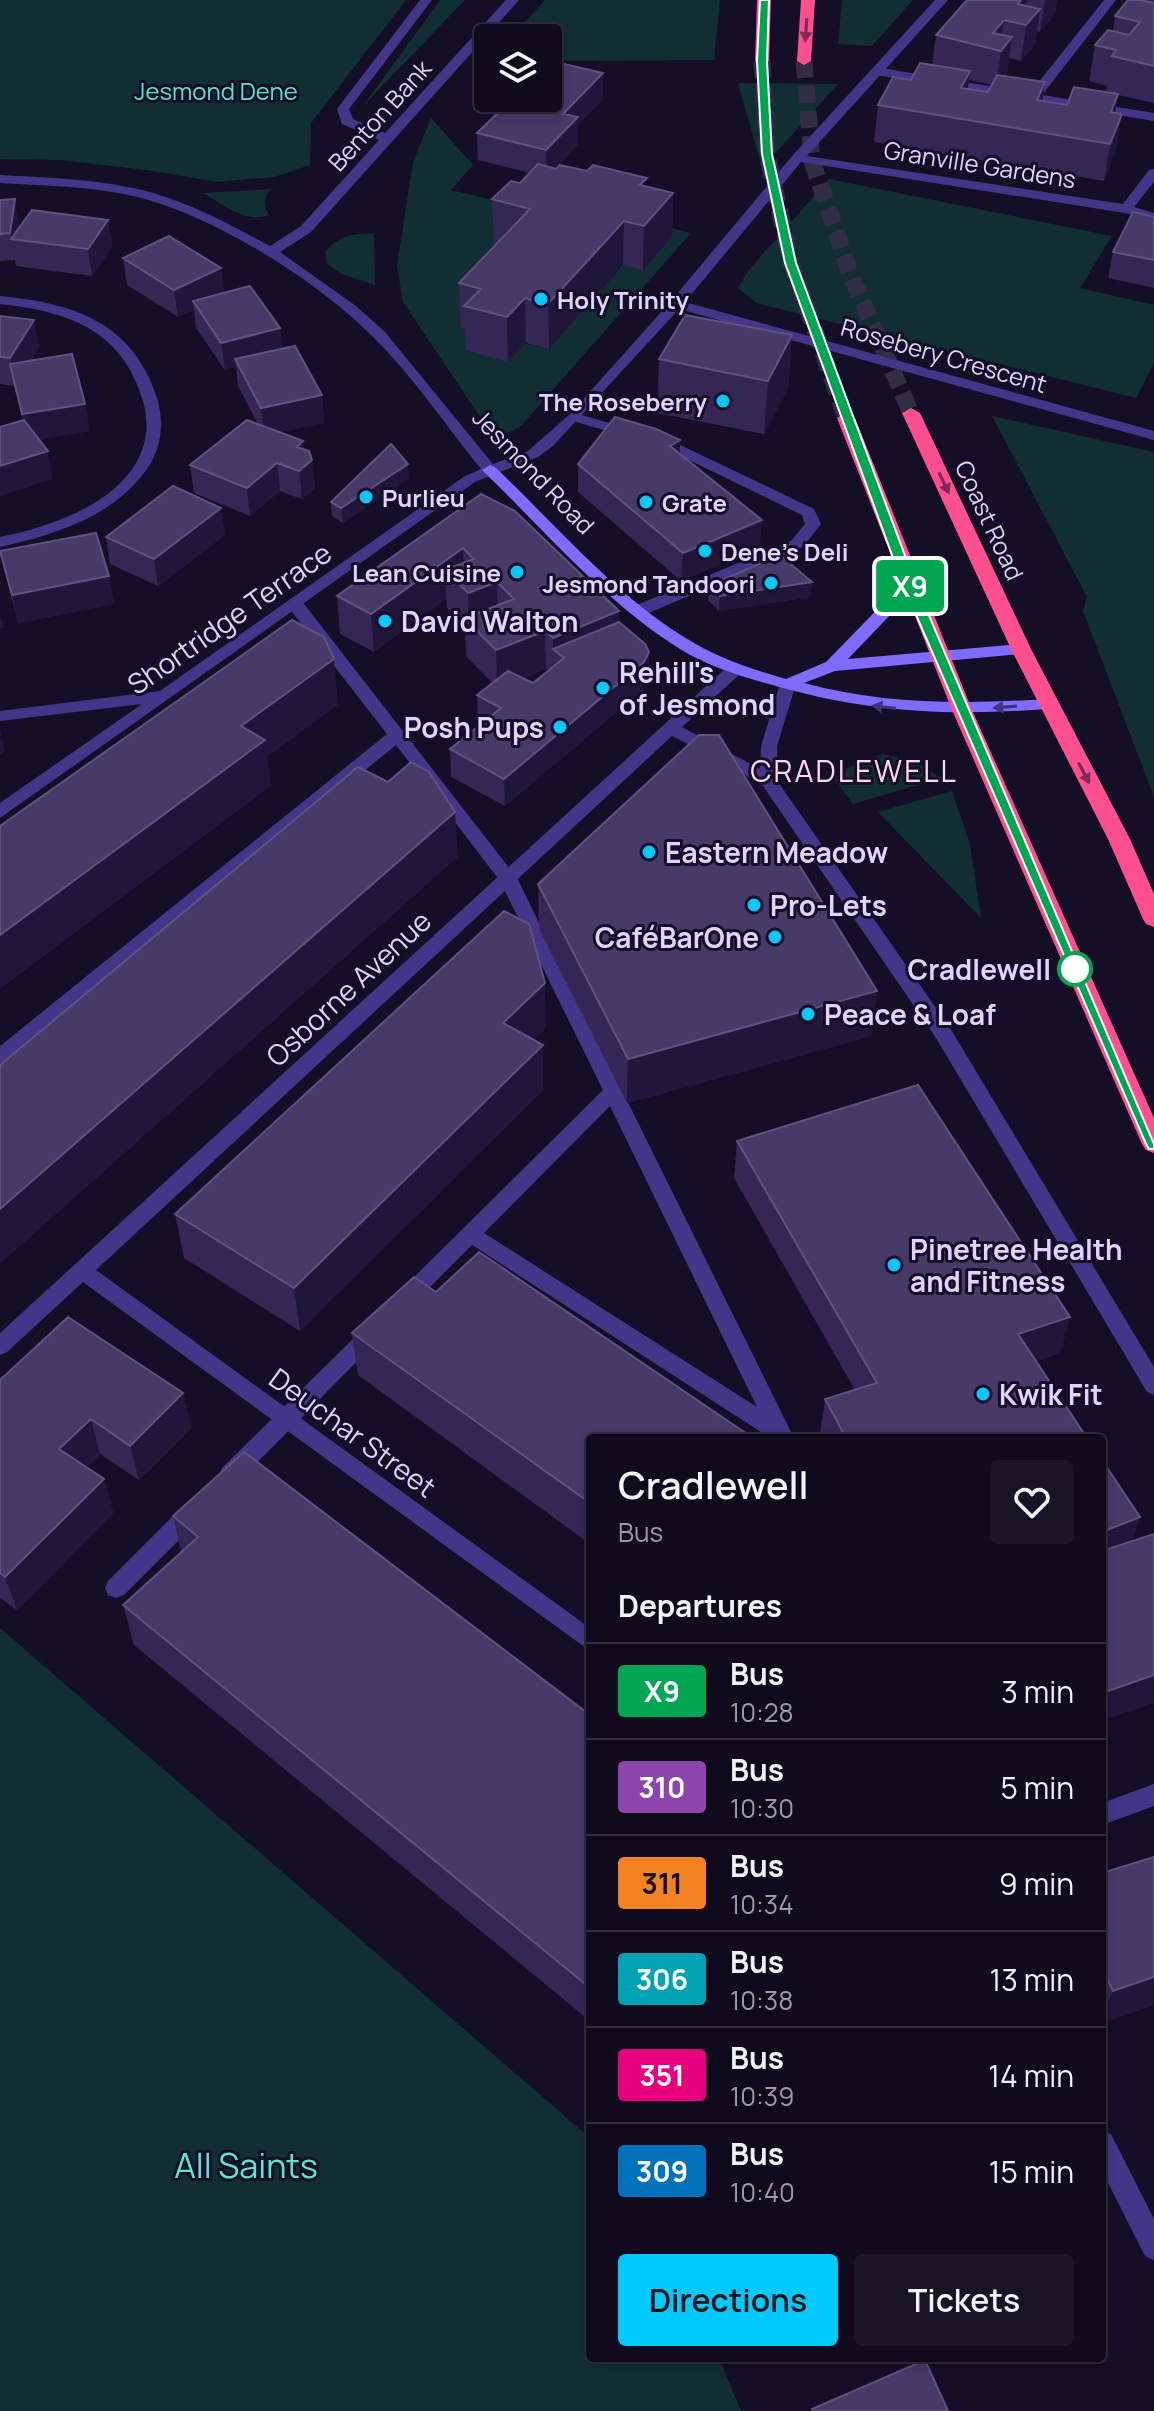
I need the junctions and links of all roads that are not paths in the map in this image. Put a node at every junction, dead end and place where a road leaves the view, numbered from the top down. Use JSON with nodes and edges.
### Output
{"nodes":[{"id":1,"x":426,"y":0,"type":"edge"},
{"id":2,"x":513,"y":0,"type":"edge"},
{"id":3,"x":764,"y":0,"type":"edge"},
{"id":4,"x":808,"y":0,"type":"edge"},
{"id":5,"x":942,"y":0,"type":"edge"},
{"id":6,"x":1110,"y":0,"type":"edge"},
{"id":7,"x":762,"y":61,"type":"tunnel mouth"},
{"id":8,"x":804,"y":61,"type":"tunnel mouth"},
{"id":9,"x":876,"y":71,"type":"junction"},
{"id":10,"x":1035,"y":95,"type":"junction"},
{"id":11,"x":1154,"y":117,"type":"edge"},
{"id":12,"x":387,"y":139,"type":"junction"},
{"id":13,"x":798,"y":158,"type":"junction"},
{"id":14,"x":1154,"y":173,"type":"edge"},
{"id":15,"x":0,"y":179,"type":"edge"},
{"id":16,"x":1126,"y":209,"type":"junction"},
{"id":17,"x":1154,"y":217,"type":"edge"},
{"id":18,"x":271,"y":252,"type":"junction"},
{"id":19,"x":0,"y":300,"type":"edge"},
{"id":20,"x":676,"y":304,"type":"junction"},
{"id":21,"x":911,"y":413,"type":"tunnel mouth"},
{"id":22,"x":575,"y":417,"type":"junction"},
{"id":23,"x":846,"y":418,"type":"tunnel mouth"},
{"id":24,"x":1154,"y":436,"type":"edge"},
{"id":25,"x":490,"y":470,"type":"junction"},
{"id":26,"x":0,"y":542,"type":"edge"},
{"id":27,"x":910,"y":585,"type":"junction"},
{"id":28,"x":295,"y":604,"type":"junction"},
{"id":29,"x":638,"y":611,"type":"junction"},
{"id":30,"x":1021,"y":649,"type":"junction"},
{"id":31,"x":941,"y":658,"type":"junction"},
{"id":32,"x":832,"y":666,"type":"junction"},
{"id":33,"x":734,"y":670,"type":"junction"},
{"id":34,"x":788,"y":684,"type":"junction"},
{"id":35,"x":165,"y":695,"type":"junction"},
{"id":36,"x":1048,"y":704,"type":"junction"},
{"id":37,"x":962,"y":710,"type":"junction"},
{"id":38,"x":0,"y":716,"type":"edge"},
{"id":39,"x":671,"y":729,"type":"junction"},
{"id":40,"x":397,"y":735,"type":"junction"},
{"id":41,"x":769,"y":782,"type":"junction"},
{"id":42,"x":0,"y":812,"type":"edge"},
{"id":43,"x":508,"y":878,"type":"junction"},
{"id":44,"x":1154,"y":919,"type":"edge"},
{"id":45,"x":0,"y":1056,"type":"edge"},
{"id":46,"x":612,"y":1093,"type":"junction"},
{"id":47,"x":1154,"y":1144,"type":"edge"},
{"id":48,"x":470,"y":1234,"type":"junction"},
{"id":49,"x":82,"y":1271,"type":"junction"},
{"id":50,"x":0,"y":1346,"type":"edge"},
{"id":51,"x":1154,"y":1386,"type":"edge"},
{"id":52,"x":286,"y":1420,"type":"junction"},
{"id":53,"x":779,"y":1434,"type":"edge"},
{"id":54,"x":781,"y":1434,"type":"edge"},
{"id":55,"x":116,"y":1588,"type":"dead end"},
{"id":56,"x":586,"y":1638,"type":"edge"},
{"id":57,"x":1154,"y":1795,"type":"edge"},
{"id":58,"x":1106,"y":1813,"type":"edge"},
{"id":59,"x":1106,"y":2151,"type":"edge"},
{"id":60,"x":1154,"y":2247,"type":"edge"}],
"edges":[{"from":1,"to":12,"type":"street"},
{"from":2,"to":12,"type":"street","name":"Benton Bank"},
{"from":3,"to":7,"type":"highway"},
{"from":4,"to":8,"type":"highway","one_way":true},
{"from":5,"to":9,"type":"street","name":"Shortridge Terrace"},
{"from":6,"to":10,"type":"street"},
{"from":9,"to":10,"type":"street"},
{"from":9,"to":13,"type":"street","name":"Shortridge Terrace"},
{"from":10,"to":11,"type":"street"},
{"from":12,"to":18,"type":"street","name":"Benton Bank"},
{"from":13,"to":16,"type":"street","name":"Granville Gardens"},
{"from":13,"to":20,"type":"street","name":"Shortridge Terrace"},
{"from":14,"to":16,"type":"street"},
{"from":15,"to":18,"type":"street","name":"Jesmond Road"},
{"from":16,"to":17,"type":"street","name":"Granville Gardens"},
{"from":18,"to":25,"type":"street","name":"Jesmond Road"},
{"from":19,"to":26,"type":"street"},
{"from":20,"to":22,"type":"street","name":"Shortridge Terrace"},
{"from":20,"to":24,"type":"street","name":"Rosebery Crescent"},
{"from":21,"to":30,"type":"highway","name":"Coast Road","one_way":true},
{"from":22,"to":25,"type":"street","name":"Shortridge Terrace"},
{"from":22,"to":29,"type":"street"},
{"from":23,"to":27,"type":"highway"},
{"from":25,"to":28,"type":"street","name":"Shortridge Terrace"},
{"from":25,"to":29,"type":"street","name":"Jesmond Road"},
{"from":27,"to":31,"type":"highway"},
{"from":27,"to":32,"type":"street"},
{"from":28,"to":35,"type":"street","name":"Shortridge Terrace"},
{"from":28,"to":40,"type":"street"},
{"from":29,"to":33,"type":"street","name":"Jesmond Road"},
{"from":30,"to":31,"type":"street"},
{"from":30,"to":36,"type":"highway"},
{"from":31,"to":32,"type":"street"},
{"from":31,"to":37,"type":"highway"},
{"from":32,"to":34,"type":"street"},
{"from":33,"to":34,"type":"street","name":"Jesmond Road"},
{"from":33,"to":39,"type":"street","name":"Osborne Avenue"},
{"from":37,"to":34,"type":"street","name":"Jesmond Road","one_way":true},
{"from":34,"to":41,"type":"street"},
{"from":35,"to":38,"type":"street"},
{"from":35,"to":42,"type":"street","name":"Shortridge Terrace"},
{"from":36,"to":37,"type":"street","name":"Jesmond Road","one_way":true},
{"from":36,"to":44,"type":"highway","one_way":true},
{"from":37,"to":47,"type":"highway"},
{"from":39,"to":41,"type":"street"},
{"from":39,"to":43,"type":"street","name":"Osborne Avenue"},
{"from":40,"to":43,"type":"street"},
{"from":40,"to":45,"type":"street"},
{"from":41,"to":51,"type":"street"},
{"from":43,"to":46,"type":"street"},
{"from":43,"to":49,"type":"street","name":"Osborne Avenue"},
{"from":46,"to":48,"type":"street"},
{"from":46,"to":54,"type":"street"},
{"from":48,"to":52,"type":"street"},
{"from":48,"to":53,"type":"street"},
{"from":49,"to":50,"type":"street","name":"Osborne Avenue"},
{"from":49,"to":52,"type":"street","name":"Deuchar Street"},
{"from":52,"to":55,"type":"street"},
{"from":52,"to":56,"type":"street","name":"Deuchar Street"},
{"from":57,"to":58,"type":"street"},
{"from":59,"to":60,"type":"street"}]}
